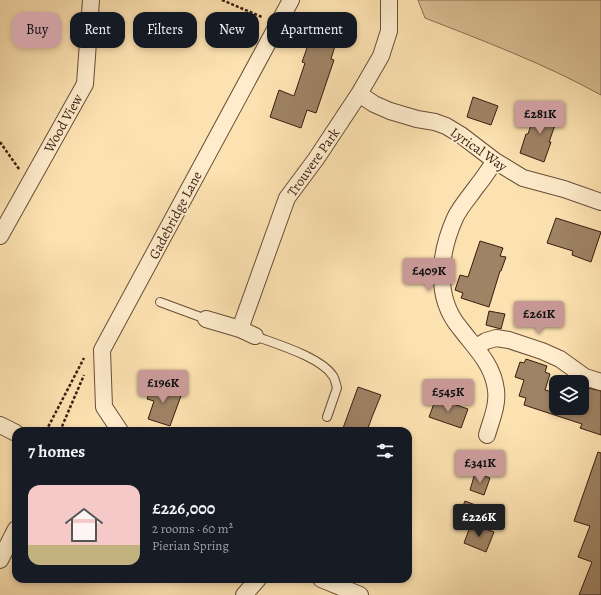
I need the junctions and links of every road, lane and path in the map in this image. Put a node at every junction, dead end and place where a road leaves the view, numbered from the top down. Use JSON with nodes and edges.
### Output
{"nodes":[{"id":1,"x":91,"y":0,"type":"edge"},
{"id":2,"x":222,"y":0,"type":"edge"},
{"id":3,"x":291,"y":0,"type":"edge"},
{"id":4,"x":389,"y":0,"type":"edge"},
{"id":5,"x":264,"y":18,"type":"dead end"},
{"id":6,"x":359,"y":94,"type":"junction"},
{"id":7,"x":0,"y":142,"type":"edge"},
{"id":8,"x":495,"y":161,"type":"junction"},
{"id":9,"x":29,"y":184,"type":"junction"},
{"id":10,"x":601,"y":202,"type":"edge"},
{"id":11,"x":0,"y":236,"type":"edge"},
{"id":12,"x":160,"y":302,"type":"dead end"},
{"id":13,"x":206,"y":319,"type":"joint"},
{"id":14,"x":240,"y":329,"type":"junction"},
{"id":15,"x":255,"y":336,"type":"joint"},
{"id":16,"x":476,"y":348,"type":"junction"},
{"id":17,"x":85,"y":374,"type":"dead end"},
{"id":18,"x":601,"y":382,"type":"edge"},
{"id":19,"x":327,"y":417,"type":"dead end"},
{"id":20,"x":0,"y":425,"type":"edge"},
{"id":21,"x":62,"y":427,"type":"edge"},
{"id":22,"x":117,"y":427,"type":"edge"},
{"id":23,"x":12,"y":430,"type":"edge"},
{"id":24,"x":487,"y":435,"type":"dead end"},
{"id":25,"x":12,"y":537,"type":"edge"},
{"id":26,"x":0,"y":560,"type":"edge"},
{"id":27,"x":254,"y":583,"type":"edge"},
{"id":28,"x":331,"y":583,"type":"edge"},
{"id":29,"x":244,"y":595,"type":"edge"},
{"id":30,"x":360,"y":595,"type":"edge"}],
"edges":[{"from":1,"to":9,"type":"street","name":"Wood View"},
{"from":2,"to":5,"type":"path"},
{"from":3,"to":22,"type":"street","name":"Gadebridge Lane"},
{"from":4,"to":6,"type":"street","name":"Trouvere Park"},
{"from":6,"to":8,"type":"street","name":"Lyrical Way"},
{"from":6,"to":14,"type":"street","name":"Trouvere Park"},
{"from":7,"to":9,"type":"path"},
{"from":8,"to":10,"type":"street","name":"Lyrical Way"},
{"from":8,"to":16,"type":"street"},
{"from":9,"to":11,"type":"street","name":"Wood View"},
{"from":12,"to":13,"type":"lane"},
{"from":13,"to":14,"type":"street"},
{"from":14,"to":15,"type":"street"},
{"from":15,"to":19,"type":"lane"},
{"from":16,"to":18,"type":"street"},
{"from":16,"to":24,"type":"street"},
{"from":17,"to":21,"type":"path"},
{"from":20,"to":23,"type":"street"},
{"from":25,"to":26,"type":"street"},
{"from":27,"to":29,"type":"street"},
{"from":28,"to":30,"type":"street"}]}
